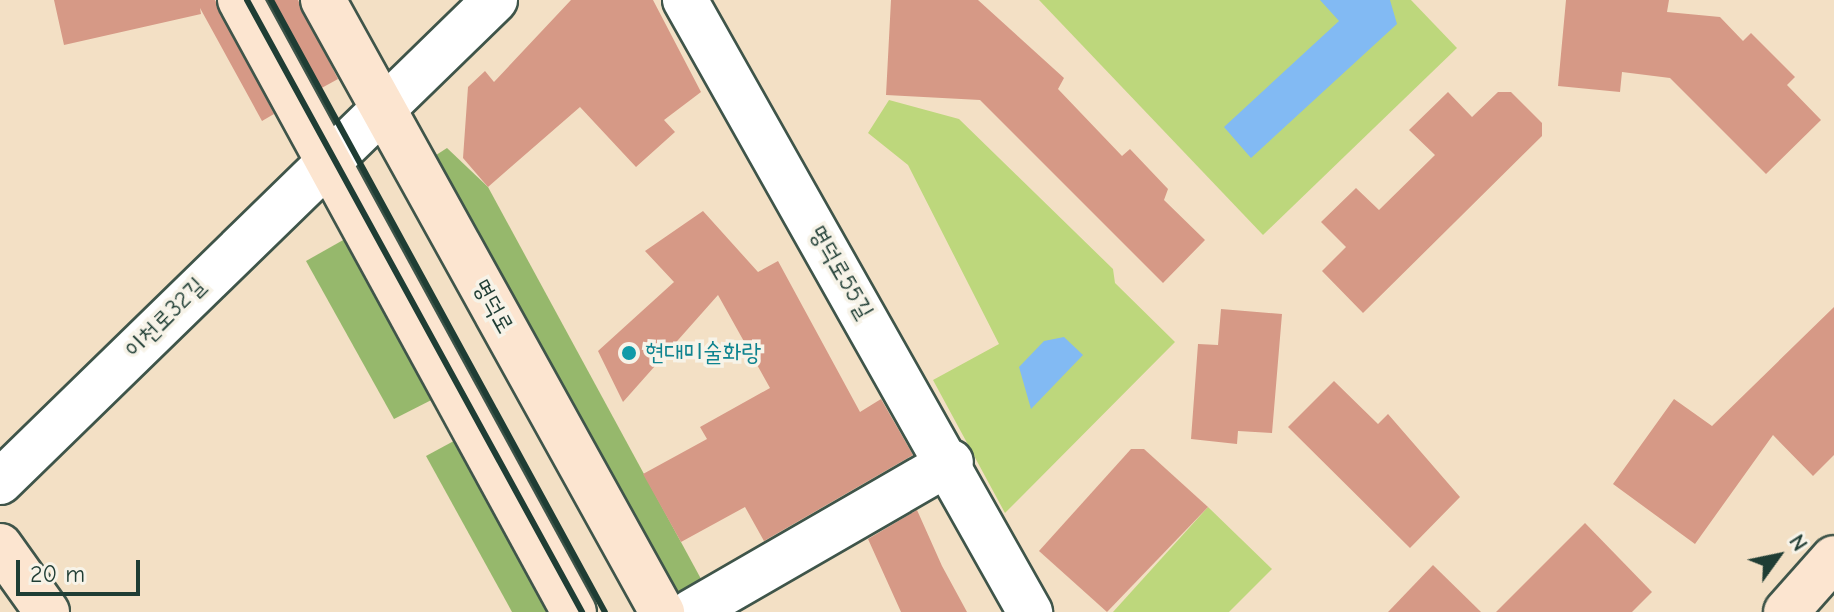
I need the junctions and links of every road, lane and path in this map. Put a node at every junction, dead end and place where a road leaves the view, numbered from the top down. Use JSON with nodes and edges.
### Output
{"nodes":[{"id":1,"x":240,"y":0,"type":"edge"},
{"id":2,"x":323,"y":0,"type":"edge"},
{"id":3,"x":495,"y":0,"type":"edge"},
{"id":4,"x":685,"y":0,"type":"edge"},
{"id":5,"x":380,"y":106,"type":"junction"},
{"id":6,"x":329,"y":153,"type":"junction"},
{"id":7,"x":951,"y":462,"type":"junction"},
{"id":8,"x":0,"y":482,"type":"edge"},
{"id":9,"x":0,"y":546,"type":"edge"},
{"id":10,"x":1834,"y":558,"type":"edge"},
{"id":11,"x":47,"y":612,"type":"edge"},
{"id":12,"x":574,"y":612,"type":"edge"},
{"id":13,"x":662,"y":612,"type":"edge"},
{"id":14,"x":691,"y":612,"type":"edge"},
{"id":15,"x":1030,"y":612,"type":"edge"},
{"id":16,"x":1786,"y":612,"type":"edge"}],
"edges":[{"from":1,"to":6,"type":"main road"},
{"from":2,"to":5,"type":"main road","name":"명덕로"},
{"from":3,"to":5,"type":"street"},
{"from":4,"to":7,"type":"street","name":"명덕로55길"},
{"from":5,"to":6,"type":"street"},
{"from":5,"to":13,"type":"main road","name":"명덕로"},
{"from":6,"to":8,"type":"street","name":"이천로32길"},
{"from":6,"to":12,"type":"main road"},
{"from":7,"to":14,"type":"street"},
{"from":7,"to":15,"type":"street","name":"명덕로55길"},
{"from":9,"to":11,"type":"main road"},
{"from":10,"to":16,"type":"main road"}]}
